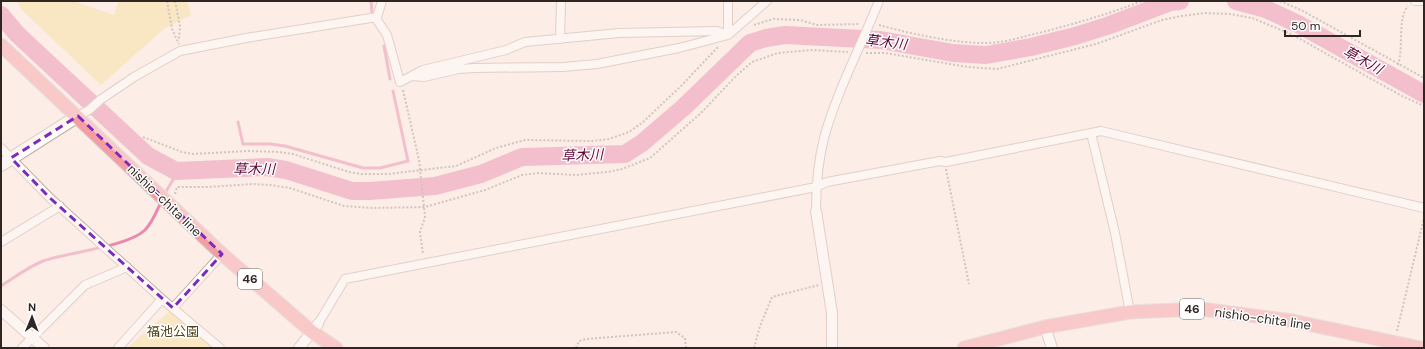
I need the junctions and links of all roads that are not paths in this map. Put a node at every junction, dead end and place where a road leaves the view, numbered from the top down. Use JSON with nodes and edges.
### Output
{"nodes":[{"id":1,"x":382,"y":1,"type":"edge"},
{"id":2,"x":561,"y":1,"type":"edge"},
{"id":3,"x":728,"y":1,"type":"edge"},
{"id":4,"x":767,"y":1,"type":"edge"},
{"id":5,"x":879,"y":1,"type":"edge"},
{"id":6,"x":1415,"y":1,"type":"edge"},
{"id":7,"x":1424,"y":1,"type":"edge"},
{"id":8,"x":377,"y":17,"type":"junction"},
{"id":9,"x":728,"y":35,"type":"junction"},
{"id":10,"x":560,"y":39,"type":"junction"},
{"id":11,"x":1,"y":45,"type":"edge"},
{"id":12,"x":412,"y":76,"type":"junction"},
{"id":13,"x":83,"y":113,"type":"junction"},
{"id":14,"x":1091,"y":133,"type":"junction"},
{"id":15,"x":1,"y":148,"type":"edge"},
{"id":16,"x":11,"y":158,"type":"junction"},
{"id":17,"x":1,"y":165,"type":"edge"},
{"id":18,"x":816,"y":187,"type":"junction"},
{"id":19,"x":60,"y":206,"type":"junction"},
{"id":20,"x":1424,"y":208,"type":"edge"},
{"id":21,"x":816,"y":211,"type":"joint"},
{"id":22,"x":1,"y":242,"type":"edge"},
{"id":23,"x":222,"y":254,"type":"junction"},
{"id":24,"x":127,"y":267,"type":"junction"},
{"id":25,"x":162,"y":299,"type":"junction"},
{"id":26,"x":173,"y":308,"type":"junction"},
{"id":27,"x":1,"y":310,"type":"edge"},
{"id":28,"x":1130,"y":312,"type":"junction"},
{"id":29,"x":1044,"y":327,"type":"junction"},
{"id":30,"x":315,"y":328,"type":"junction"},
{"id":31,"x":32,"y":338,"type":"junction"},
{"id":32,"x":1407,"y":346,"type":"edge"},
{"id":33,"x":22,"y":348,"type":"edge"},
{"id":34,"x":44,"y":348,"type":"edge"},
{"id":35,"x":118,"y":348,"type":"edge"},
{"id":36,"x":220,"y":348,"type":"edge"},
{"id":37,"x":299,"y":348,"type":"edge"},
{"id":38,"x":336,"y":348,"type":"edge"},
{"id":39,"x":832,"y":348,"type":"edge"},
{"id":40,"x":964,"y":348,"type":"edge"},
{"id":41,"x":1052,"y":348,"type":"edge"},
{"id":42,"x":1421,"y":348,"type":"edge"}],
"edges":[{"from":1,"to":8,"type":"street"},
{"from":2,"to":10,"type":"street"},
{"from":3,"to":9,"type":"street"},
{"from":4,"to":9,"type":"street"},
{"from":5,"to":18,"type":"street"},
{"from":6,"to":7,"type":"street"},
{"from":8,"to":12,"type":"street"},
{"from":8,"to":13,"type":"street"},
{"from":9,"to":10,"type":"street"},
{"from":9,"to":12,"type":"street"},
{"from":10,"to":12,"type":"street"},
{"from":11,"to":13,"type":"main road","name":"nishio-chita line","number":"46"},
{"from":13,"to":16,"type":"main road"},
{"from":13,"to":23,"type":"main road","name":"nishio-chita line","number":"46"},
{"from":14,"to":18,"type":"street"},
{"from":14,"to":20,"type":"street"},
{"from":14,"to":28,"type":"street"},
{"from":15,"to":16,"type":"street"},
{"from":16,"to":17,"type":"main road"},
{"from":16,"to":19,"type":"street"},
{"from":18,"to":21,"type":"street"},
{"from":18,"to":30,"type":"street"},
{"from":19,"to":22,"type":"street"},
{"from":19,"to":24,"type":"street"},
{"from":21,"to":39,"type":"street"},
{"from":23,"to":26,"type":"street"},
{"from":23,"to":30,"type":"main road","name":"nishio-chita line","number":"46"},
{"from":24,"to":25,"type":"street"},
{"from":24,"to":31,"type":"street"},
{"from":25,"to":26,"type":"street"},
{"from":25,"to":35,"type":"street"},
{"from":26,"to":36,"type":"street"},
{"from":27,"to":31,"type":"street"},
{"from":28,"to":29,"type":"main road","name":"nishio-chita line","number":"46"},
{"from":28,"to":32,"type":"main road","name":"nishio-chita line","number":"46"},
{"from":29,"to":40,"type":"main road","name":"nishio-chita line","number":"46"},
{"from":29,"to":41,"type":"street"},
{"from":30,"to":37,"type":"street"},
{"from":30,"to":38,"type":"main road","name":"nishio-chita line","number":"46"},
{"from":31,"to":33,"type":"street"},
{"from":31,"to":34,"type":"street"},
{"from":32,"to":42,"type":"main road","name":"nishio-chita line","number":"46"}]}
